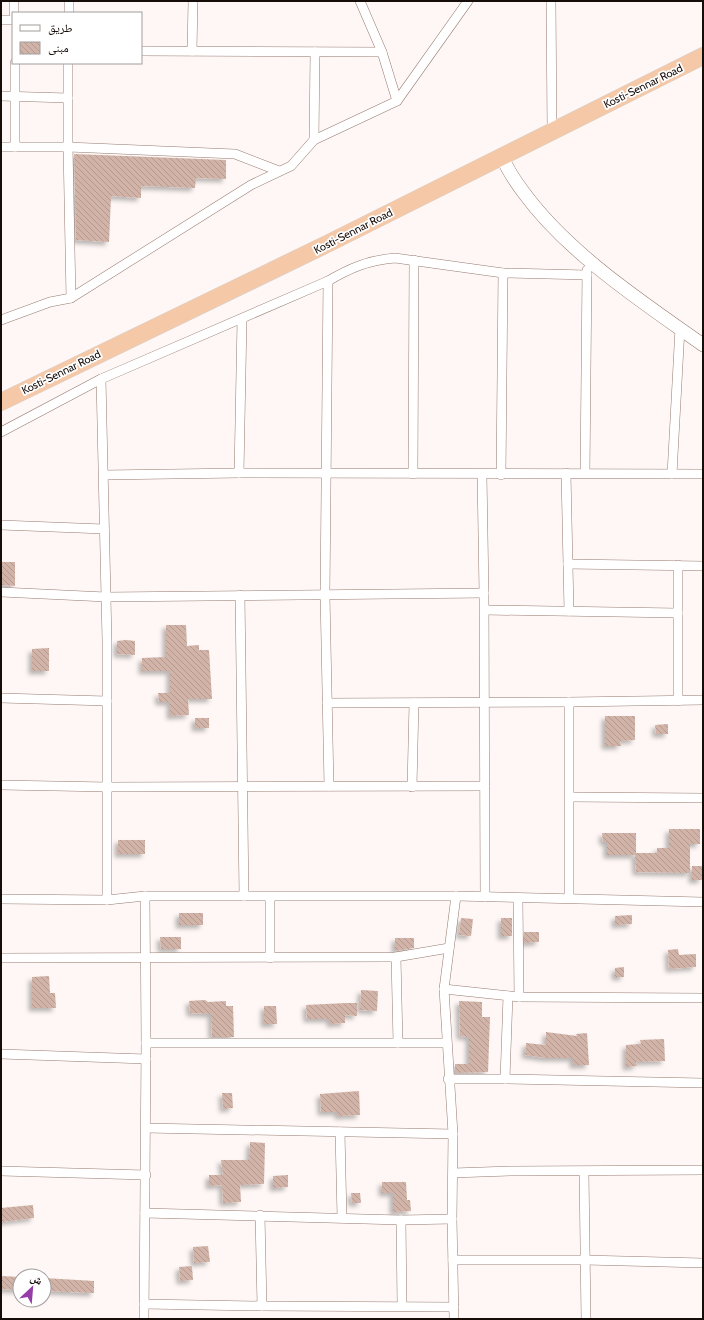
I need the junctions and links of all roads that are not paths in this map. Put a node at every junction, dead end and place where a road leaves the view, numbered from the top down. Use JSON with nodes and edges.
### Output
{"nodes":[{"id":1,"x":14,"y":1,"type":"edge"},
{"id":2,"x":69,"y":1,"type":"edge"},
{"id":3,"x":193,"y":1,"type":"edge"},
{"id":4,"x":360,"y":1,"type":"edge"},
{"id":5,"x":468,"y":1,"type":"edge"},
{"id":6,"x":551,"y":1,"type":"edge"},
{"id":7,"x":14,"y":12,"type":"edge"},
{"id":8,"x":69,"y":12,"type":"edge"},
{"id":9,"x":1,"y":20,"type":"edge"},
{"id":10,"x":12,"y":20,"type":"edge"},
{"id":11,"x":142,"y":51,"type":"edge"},
{"id":12,"x":192,"y":51,"type":"junction"},
{"id":13,"x":315,"y":52,"type":"junction"},
{"id":14,"x":382,"y":52,"type":"junction"},
{"id":15,"x":703,"y":56,"type":"edge"},
{"id":16,"x":15,"y":64,"type":"edge"},
{"id":17,"x":68,"y":64,"type":"edge"},
{"id":18,"x":1,"y":96,"type":"edge"},
{"id":19,"x":15,"y":96,"type":"junction"},
{"id":20,"x":68,"y":98,"type":"junction"},
{"id":21,"x":397,"y":101,"type":"junction"},
{"id":22,"x":552,"y":131,"type":"junction"},
{"id":23,"x":314,"y":140,"type":"junction"},
{"id":24,"x":1,"y":147,"type":"edge"},
{"id":25,"x":15,"y":147,"type":"junction"},
{"id":26,"x":68,"y":147,"type":"junction"},
{"id":27,"x":502,"y":156,"type":"junction"},
{"id":28,"x":279,"y":171,"type":"junction"},
{"id":29,"x":586,"y":257,"type":"junction"},
{"id":30,"x":414,"y":260,"type":"junction"},
{"id":31,"x":503,"y":273,"type":"junction"},
{"id":32,"x":587,"y":275,"type":"junction"},
{"id":33,"x":328,"y":282,"type":"junction"},
{"id":34,"x":71,"y":298,"type":"junction"},
{"id":35,"x":1,"y":320,"type":"edge"},
{"id":36,"x":242,"y":320,"type":"junction"},
{"id":37,"x":680,"y":328,"type":"junction"},
{"id":38,"x":703,"y":345,"type":"edge"},
{"id":39,"x":101,"y":379,"type":"junction"},
{"id":40,"x":1,"y":402,"type":"edge"},
{"id":41,"x":1,"y":432,"type":"edge"},
{"id":42,"x":238,"y":473,"type":"junction"},
{"id":43,"x":566,"y":473,"type":"junction"},
{"id":44,"x":585,"y":473,"type":"junction"},
{"id":45,"x":328,"y":474,"type":"junction"},
{"id":46,"x":413,"y":474,"type":"junction"},
{"id":47,"x":672,"y":474,"type":"junction"},
{"id":48,"x":703,"y":474,"type":"edge"},
{"id":49,"x":104,"y":475,"type":"junction"},
{"id":50,"x":482,"y":475,"type":"junction"},
{"id":51,"x":501,"y":475,"type":"junction"},
{"id":52,"x":1,"y":525,"type":"edge"},
{"id":53,"x":104,"y":529,"type":"junction"},
{"id":54,"x":568,"y":564,"type":"junction"},
{"id":55,"x":678,"y":565,"type":"junction"},
{"id":56,"x":703,"y":566,"type":"edge"},
{"id":57,"x":1,"y":592,"type":"edge"},
{"id":58,"x":484,"y":593,"type":"junction"},
{"id":59,"x":240,"y":595,"type":"junction"},
{"id":60,"x":325,"y":595,"type":"junction"},
{"id":61,"x":106,"y":597,"type":"junction"},
{"id":62,"x":484,"y":610,"type":"junction"},
{"id":63,"x":568,"y":611,"type":"junction"},
{"id":64,"x":678,"y":613,"type":"junction"},
{"id":65,"x":1,"y":698,"type":"edge"},
{"id":66,"x":703,"y":700,"type":"edge"},
{"id":67,"x":107,"y":701,"type":"junction"},
{"id":68,"x":678,"y":701,"type":"junction"},
{"id":69,"x":484,"y":702,"type":"junction"},
{"id":70,"x":569,"y":702,"type":"junction"},
{"id":71,"x":327,"y":703,"type":"junction"},
{"id":72,"x":414,"y":703,"type":"junction"},
{"id":73,"x":1,"y":785,"type":"edge"},
{"id":74,"x":243,"y":786,"type":"junction"},
{"id":75,"x":329,"y":786,"type":"junction"},
{"id":76,"x":485,"y":786,"type":"junction"},
{"id":77,"x":108,"y":787,"type":"junction"},
{"id":78,"x":412,"y":787,"type":"junction"},
{"id":79,"x":570,"y":797,"type":"junction"},
{"id":80,"x":703,"y":798,"type":"edge"},
{"id":81,"x":145,"y":896,"type":"junction"},
{"id":82,"x":244,"y":896,"type":"junction"},
{"id":83,"x":456,"y":896,"type":"junction"},
{"id":84,"x":270,"y":897,"type":"junction"},
{"id":85,"x":485,"y":897,"type":"junction"},
{"id":86,"x":568,"y":898,"type":"junction"},
{"id":87,"x":1,"y":899,"type":"edge"},
{"id":88,"x":518,"y":899,"type":"junction"},
{"id":89,"x":107,"y":900,"type":"junction"},
{"id":90,"x":703,"y":902,"type":"edge"},
{"id":91,"x":449,"y":948,"type":"junction"},
{"id":92,"x":396,"y":957,"type":"junction"},
{"id":93,"x":1,"y":958,"type":"edge"},
{"id":94,"x":146,"y":958,"type":"junction"},
{"id":95,"x":270,"y":958,"type":"junction"},
{"id":96,"x":444,"y":989,"type":"junction"},
{"id":97,"x":508,"y":996,"type":"junction"},
{"id":98,"x":519,"y":997,"type":"junction"},
{"id":99,"x":703,"y":998,"type":"edge"},
{"id":100,"x":146,"y":1042,"type":"junction"},
{"id":101,"x":398,"y":1043,"type":"junction"},
{"id":102,"x":447,"y":1043,"type":"junction"},
{"id":103,"x":1,"y":1054,"type":"edge"},
{"id":104,"x":146,"y":1059,"type":"junction"},
{"id":105,"x":448,"y":1079,"type":"junction"},
{"id":106,"x":505,"y":1079,"type":"junction"},
{"id":107,"x":703,"y":1083,"type":"edge"},
{"id":108,"x":146,"y":1128,"type":"junction"},
{"id":109,"x":340,"y":1132,"type":"junction"},
{"id":110,"x":453,"y":1134,"type":"junction"},
{"id":111,"x":703,"y":1170,"type":"edge"},
{"id":112,"x":1,"y":1171,"type":"edge"},
{"id":113,"x":584,"y":1172,"type":"junction"},
{"id":114,"x":453,"y":1174,"type":"junction"},
{"id":115,"x":146,"y":1175,"type":"junction"},
{"id":116,"x":145,"y":1213,"type":"junction"},
{"id":117,"x":260,"y":1215,"type":"junction"},
{"id":118,"x":342,"y":1218,"type":"junction"},
{"id":119,"x":452,"y":1218,"type":"junction"},
{"id":120,"x":401,"y":1220,"type":"junction"},
{"id":121,"x":453,"y":1260,"type":"junction"},
{"id":122,"x":585,"y":1260,"type":"junction"},
{"id":123,"x":703,"y":1263,"type":"edge"},
{"id":124,"x":144,"y":1304,"type":"junction"},
{"id":125,"x":262,"y":1306,"type":"junction"},
{"id":126,"x":402,"y":1306,"type":"junction"},
{"id":127,"x":454,"y":1307,"type":"junction"},
{"id":128,"x":144,"y":1319,"type":"edge"},
{"id":129,"x":454,"y":1319,"type":"edge"},
{"id":130,"x":586,"y":1319,"type":"edge"}],
"edges":[{"from":1,"to":7,"type":"street"},
{"from":2,"to":8,"type":"street"},
{"from":3,"to":12,"type":"street"},
{"from":4,"to":14,"type":"street"},
{"from":5,"to":21,"type":"street"},
{"from":6,"to":22,"type":"street"},
{"from":9,"to":10,"type":"street"},
{"from":11,"to":12,"type":"street"},
{"from":12,"to":13,"type":"street"},
{"from":13,"to":14,"type":"street"},
{"from":13,"to":23,"type":"street"},
{"from":14,"to":21,"type":"street"},
{"from":15,"to":22,"type":"highway","name":"Kosti-Sennar Road"},
{"from":16,"to":19,"type":"street"},
{"from":17,"to":20,"type":"street"},
{"from":18,"to":19,"type":"street"},
{"from":19,"to":20,"type":"street"},
{"from":19,"to":25,"type":"street"},
{"from":20,"to":26,"type":"street"},
{"from":21,"to":23,"type":"street"},
{"from":22,"to":27,"type":"highway","name":"Kosti-Sennar Road"},
{"from":23,"to":28,"type":"street"},
{"from":24,"to":25,"type":"street"},
{"from":25,"to":26,"type":"street"},
{"from":26,"to":28,"type":"street"},
{"from":26,"to":34,"type":"street"},
{"from":27,"to":29,"type":"street"},
{"from":27,"to":40,"type":"highway","name":"Kosti-Sennar Road"},
{"from":28,"to":34,"type":"street"},
{"from":29,"to":32,"type":"street"},
{"from":29,"to":37,"type":"street"},
{"from":30,"to":31,"type":"street"},
{"from":30,"to":33,"type":"street"},
{"from":30,"to":46,"type":"street"},
{"from":31,"to":32,"type":"street"},
{"from":31,"to":51,"type":"street"},
{"from":32,"to":44,"type":"street"},
{"from":33,"to":36,"type":"street"},
{"from":33,"to":45,"type":"street"},
{"from":34,"to":35,"type":"street"},
{"from":36,"to":39,"type":"street"},
{"from":36,"to":42,"type":"street"},
{"from":37,"to":38,"type":"street"},
{"from":37,"to":47,"type":"street"},
{"from":39,"to":41,"type":"street"},
{"from":39,"to":49,"type":"street"},
{"from":42,"to":45,"type":"street"},
{"from":42,"to":49,"type":"street"},
{"from":43,"to":44,"type":"street"},
{"from":43,"to":51,"type":"street"},
{"from":43,"to":54,"type":"street"},
{"from":44,"to":47,"type":"street"},
{"from":45,"to":46,"type":"street"},
{"from":45,"to":60,"type":"street"},
{"from":46,"to":50,"type":"street"},
{"from":47,"to":48,"type":"street"},
{"from":49,"to":53,"type":"street"},
{"from":50,"to":51,"type":"street"},
{"from":50,"to":58,"type":"street"},
{"from":52,"to":53,"type":"street"},
{"from":53,"to":61,"type":"street"},
{"from":54,"to":55,"type":"street"},
{"from":54,"to":63,"type":"street"},
{"from":55,"to":56,"type":"street"},
{"from":55,"to":64,"type":"street"},
{"from":57,"to":61,"type":"street"},
{"from":58,"to":60,"type":"street"},
{"from":58,"to":62,"type":"street"},
{"from":59,"to":60,"type":"street"},
{"from":59,"to":61,"type":"street"},
{"from":59,"to":74,"type":"street"},
{"from":60,"to":71,"type":"street"},
{"from":61,"to":67,"type":"street"},
{"from":62,"to":63,"type":"street"},
{"from":62,"to":69,"type":"street"},
{"from":63,"to":64,"type":"street"},
{"from":64,"to":68,"type":"street"},
{"from":65,"to":67,"type":"street"},
{"from":66,"to":68,"type":"street"},
{"from":67,"to":77,"type":"street"},
{"from":68,"to":70,"type":"street"},
{"from":69,"to":70,"type":"street"},
{"from":69,"to":72,"type":"street"},
{"from":69,"to":76,"type":"street"},
{"from":70,"to":79,"type":"street"},
{"from":71,"to":72,"type":"street"},
{"from":71,"to":75,"type":"street"},
{"from":72,"to":78,"type":"street"},
{"from":73,"to":77,"type":"street"},
{"from":74,"to":75,"type":"street"},
{"from":74,"to":77,"type":"street"},
{"from":74,"to":82,"type":"street"},
{"from":75,"to":78,"type":"street"},
{"from":76,"to":78,"type":"street"},
{"from":76,"to":85,"type":"street"},
{"from":77,"to":89,"type":"street"},
{"from":79,"to":80,"type":"street"},
{"from":79,"to":86,"type":"street"},
{"from":81,"to":82,"type":"street"},
{"from":81,"to":89,"type":"street"},
{"from":81,"to":94,"type":"street"},
{"from":82,"to":84,"type":"street"},
{"from":83,"to":84,"type":"street"},
{"from":83,"to":85,"type":"street"},
{"from":83,"to":91,"type":"street"},
{"from":84,"to":95,"type":"street"},
{"from":85,"to":88,"type":"street"},
{"from":86,"to":88,"type":"street"},
{"from":86,"to":90,"type":"street"},
{"from":87,"to":89,"type":"street"},
{"from":88,"to":98,"type":"street"},
{"from":91,"to":92,"type":"street"},
{"from":91,"to":96,"type":"street"},
{"from":92,"to":95,"type":"street"},
{"from":92,"to":101,"type":"street"},
{"from":93,"to":94,"type":"street"},
{"from":94,"to":95,"type":"street"},
{"from":94,"to":100,"type":"street"},
{"from":96,"to":97,"type":"street"},
{"from":96,"to":102,"type":"street"},
{"from":97,"to":98,"type":"street"},
{"from":97,"to":106,"type":"street"},
{"from":98,"to":99,"type":"street"},
{"from":100,"to":101,"type":"street"},
{"from":100,"to":104,"type":"street"},
{"from":101,"to":102,"type":"street"},
{"from":102,"to":105,"type":"street"},
{"from":103,"to":104,"type":"street"},
{"from":104,"to":108,"type":"street"},
{"from":105,"to":106,"type":"street"},
{"from":105,"to":110,"type":"street"},
{"from":106,"to":107,"type":"street"},
{"from":108,"to":109,"type":"street"},
{"from":108,"to":115,"type":"street"},
{"from":109,"to":110,"type":"street"},
{"from":109,"to":118,"type":"street"},
{"from":110,"to":114,"type":"street"},
{"from":111,"to":113,"type":"street"},
{"from":112,"to":115,"type":"street"},
{"from":113,"to":114,"type":"street"},
{"from":113,"to":122,"type":"street"},
{"from":114,"to":119,"type":"street"},
{"from":115,"to":116,"type":"street"},
{"from":116,"to":117,"type":"street"},
{"from":116,"to":124,"type":"street"},
{"from":117,"to":118,"type":"street"},
{"from":117,"to":125,"type":"street"},
{"from":118,"to":120,"type":"street"},
{"from":119,"to":120,"type":"street"},
{"from":119,"to":121,"type":"street"},
{"from":120,"to":126,"type":"street"},
{"from":121,"to":122,"type":"street"},
{"from":121,"to":127,"type":"street"},
{"from":122,"to":123,"type":"street"},
{"from":122,"to":130,"type":"street"},
{"from":124,"to":125,"type":"street"},
{"from":124,"to":128,"type":"street"},
{"from":125,"to":126,"type":"street"},
{"from":126,"to":127,"type":"street"},
{"from":127,"to":129,"type":"street"}]}
